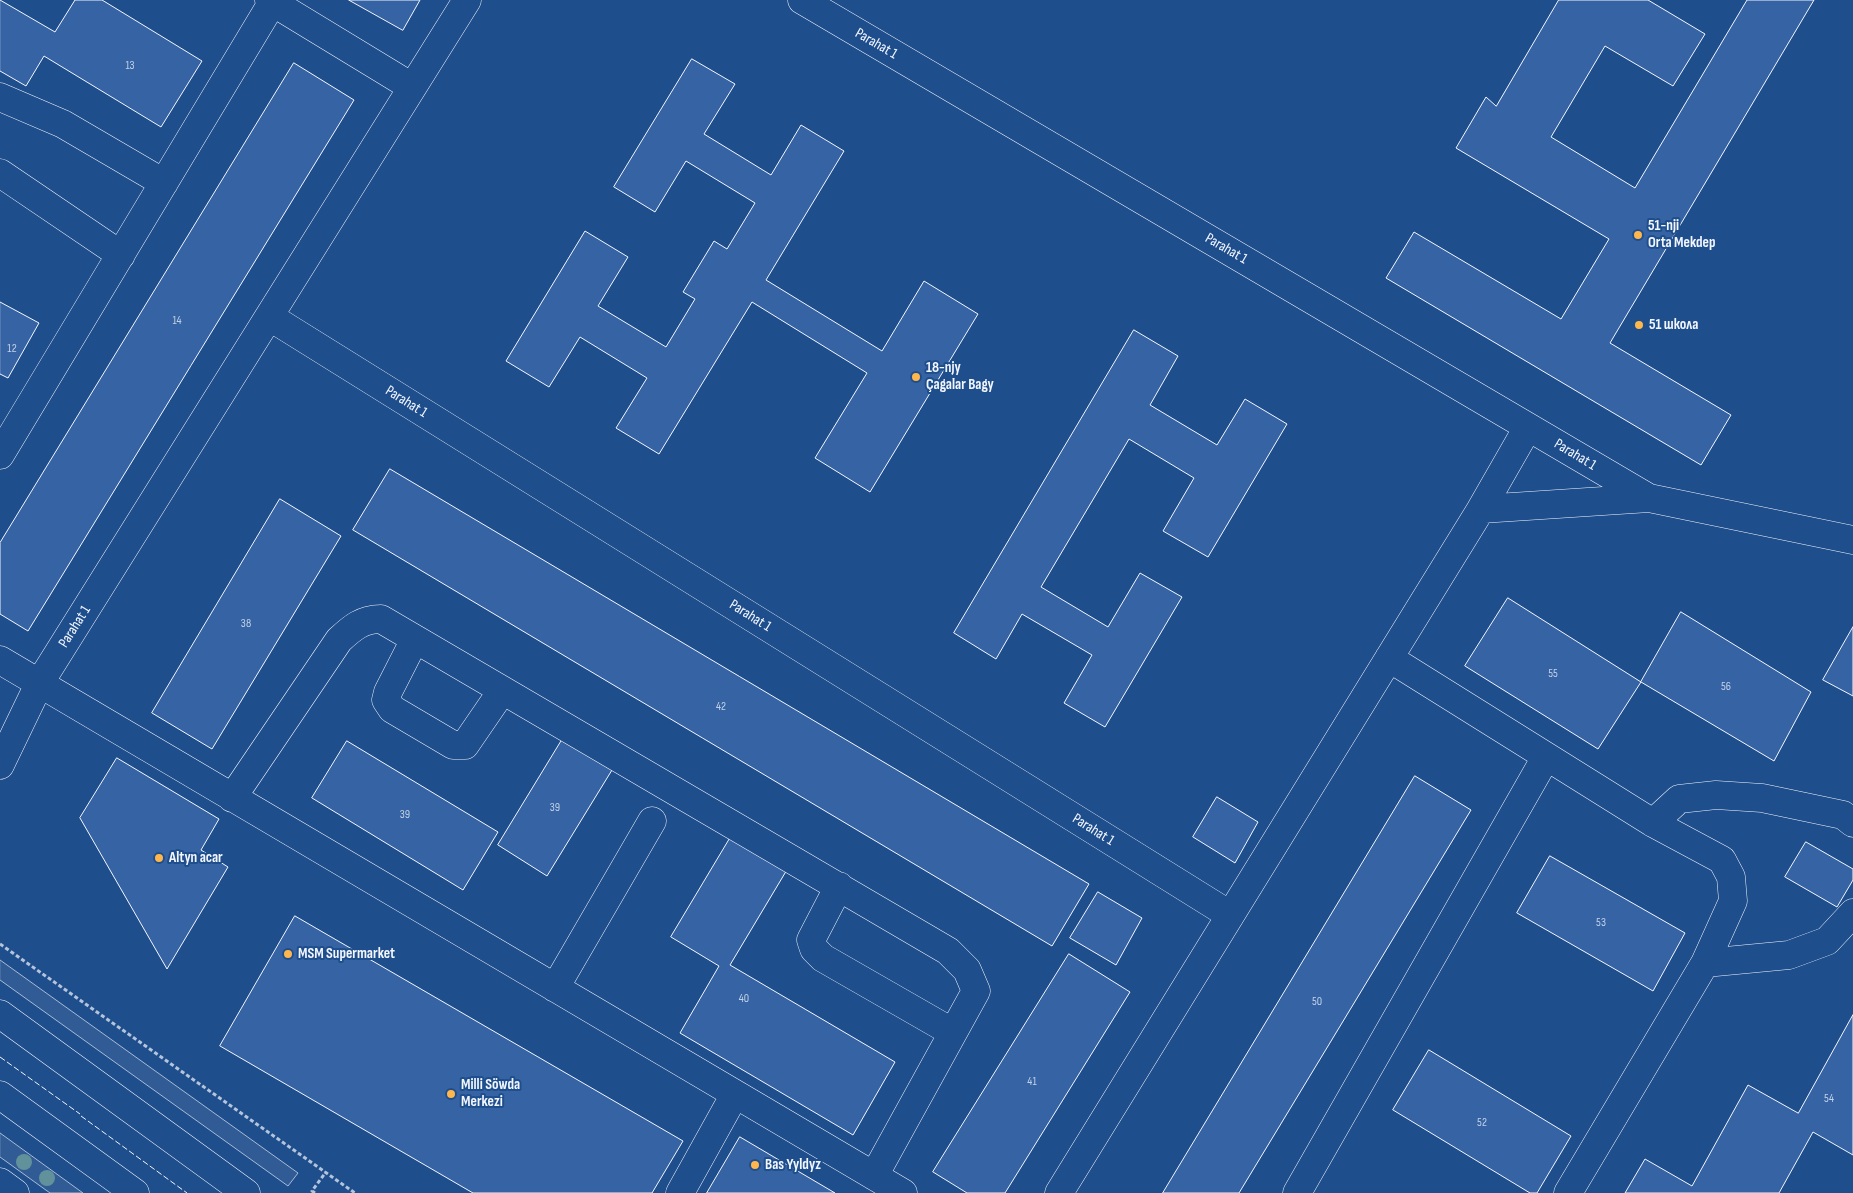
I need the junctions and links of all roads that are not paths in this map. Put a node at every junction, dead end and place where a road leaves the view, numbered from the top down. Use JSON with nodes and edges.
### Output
{"nodes":[{"id":1,"x":467,"y":0,"type":"edge"},
{"id":2,"x":802,"y":0,"type":"edge"},
{"id":3,"x":271,"y":1,"type":"edge"},
{"id":4,"x":412,"y":88,"type":"junction"},
{"id":5,"x":0,"y":97,"type":"edge"},
{"id":6,"x":0,"y":173,"type":"edge"},
{"id":7,"x":164,"y":182,"type":"junction"},
{"id":8,"x":121,"y":255,"type":"junction"},
{"id":9,"x":270,"y":317,"type":"junction"},
{"id":10,"x":1528,"y":427,"type":"junction"},
{"id":11,"x":0,"y":455,"type":"edge"},
{"id":12,"x":1649,"y":498,"type":"junction"},
{"id":13,"x":1481,"y":508,"type":"junction"},
{"id":14,"x":1853,"y":540,"type":"edge"},
{"id":15,"x":415,"y":639,"type":"junction"},
{"id":16,"x":1389,"y":658,"type":"junction"},
{"id":17,"x":0,"y":660,"type":"edge"},
{"id":18,"x":39,"y":684,"type":"junction"},
{"id":19,"x":502,"y":690,"type":"junction"},
{"id":20,"x":1546,"y":757,"type":"junction"},
{"id":21,"x":0,"y":765,"type":"edge"},
{"id":22,"x":232,"y":798,"type":"junction"},
{"id":23,"x":652,"y":821,"type":"dead end"},
{"id":24,"x":1653,"y":823,"type":"junction"},
{"id":25,"x":1853,"y":823,"type":"edge"},
{"id":26,"x":838,"y":886,"type":"junction"},
{"id":27,"x":1853,"y":913,"type":"edge"},
{"id":28,"x":1230,"y":915,"type":"junction"},
{"id":29,"x":1705,"y":963,"type":"junction"},
{"id":30,"x":555,"y":988,"type":"junction"},
{"id":31,"x":0,"y":1014,"type":"edge"},
{"id":32,"x":952,"y":1032,"type":"junction"},
{"id":33,"x":735,"y":1094,"type":"junction"},
{"id":34,"x":0,"y":1095,"type":"edge"},
{"id":35,"x":874,"y":1176,"type":"junction"},
{"id":36,"x":0,"y":1182,"type":"edge"},
{"id":37,"x":15,"y":1193,"type":"edge"},
{"id":38,"x":135,"y":1193,"type":"edge"},
{"id":39,"x":246,"y":1193,"type":"edge"},
{"id":40,"x":680,"y":1193,"type":"edge"},
{"id":41,"x":903,"y":1193,"type":"edge"},
{"id":42,"x":1059,"y":1193,"type":"edge"},
{"id":43,"x":1297,"y":1193,"type":"edge"},
{"id":44,"x":1568,"y":1193,"type":"edge"}],
"edges":[{"from":1,"to":4,"type":"street","name":"Parahat 1"},
{"from":2,"to":10,"type":"street","name":"Parahat 1"},
{"from":3,"to":4,"type":"street"},
{"from":3,"to":7,"type":"street"},
{"from":4,"to":9,"type":"street","name":"Parahat 1"},
{"from":5,"to":7,"type":"street"},
{"from":6,"to":8,"type":"street"},
{"from":7,"to":8,"type":"street"},
{"from":8,"to":11,"type":"street"},
{"from":9,"to":18,"type":"street","name":"Parahat 1"},
{"from":9,"to":28,"type":"street","name":"Parahat 1"},
{"from":10,"to":12,"type":"street","name":"Parahat 1"},
{"from":10,"to":13,"type":"street"},
{"from":12,"to":13,"type":"street","name":"Parahat 1"},
{"from":12,"to":14,"type":"street","name":"Parahat 1"},
{"from":13,"to":16,"type":"street"},
{"from":15,"to":19,"type":"street"},
{"from":15,"to":19,"type":"street"},
{"from":15,"to":22,"type":"street"},
{"from":16,"to":20,"type":"street"},
{"from":16,"to":28,"type":"street"},
{"from":17,"to":18,"type":"street"},
{"from":18,"to":21,"type":"street","name":"Parahat 1"},
{"from":18,"to":22,"type":"street"},
{"from":19,"to":26,"type":"street"},
{"from":20,"to":24,"type":"street"},
{"from":20,"to":43,"type":"street"},
{"from":22,"to":30,"type":"street"},
{"from":23,"to":30,"type":"street"},
{"from":24,"to":25,"type":"street"},
{"from":24,"to":29,"type":"street"},
{"from":26,"to":32,"type":"street"},
{"from":26,"to":32,"type":"street"},
{"from":27,"to":29,"type":"street"},
{"from":28,"to":42,"type":"street"},
{"from":29,"to":44,"type":"street"},
{"from":30,"to":33,"type":"street"},
{"from":31,"to":39,"type":"street"},
{"from":32,"to":35,"type":"street"},
{"from":33,"to":35,"type":"street"},
{"from":33,"to":40,"type":"street"},
{"from":34,"to":38,"type":"street"},
{"from":35,"to":41,"type":"street"},
{"from":36,"to":37,"type":"street"}]}
